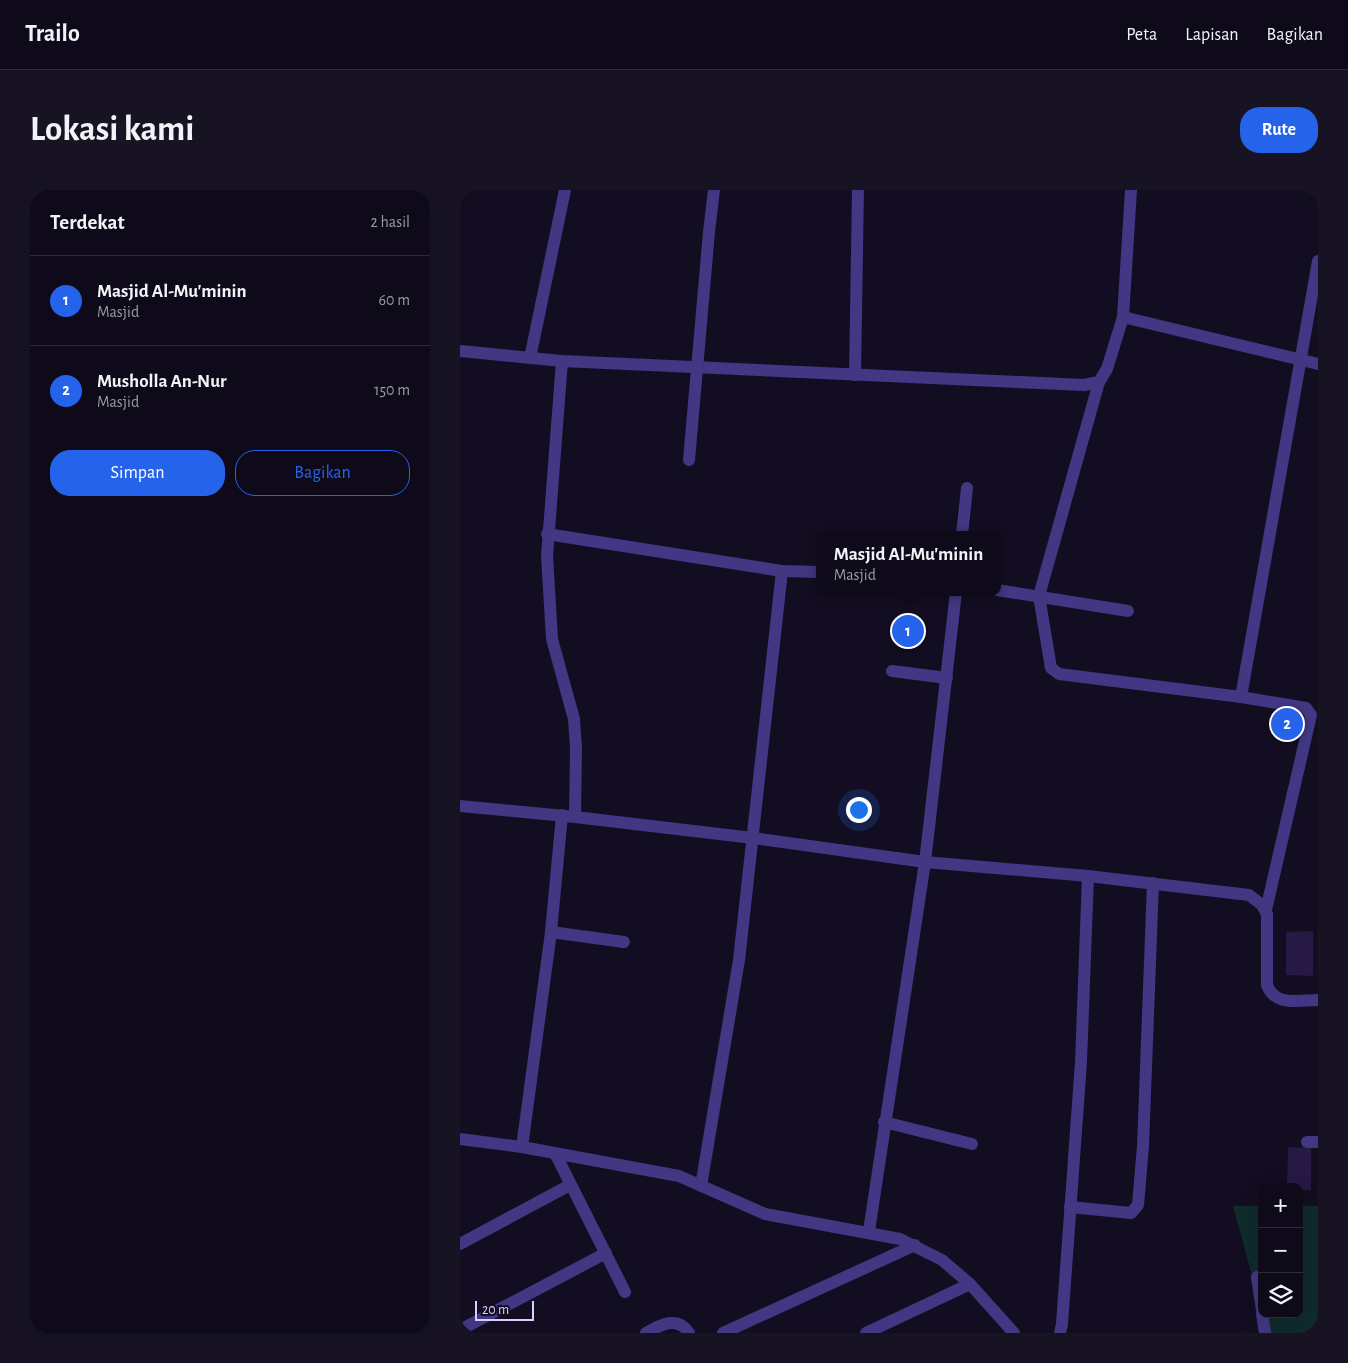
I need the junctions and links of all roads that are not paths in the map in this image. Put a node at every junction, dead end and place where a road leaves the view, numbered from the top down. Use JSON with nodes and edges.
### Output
{"nodes":[{"id":1,"x":565,"y":190,"type":"edge"},
{"id":2,"x":714,"y":190,"type":"edge"},
{"id":3,"x":858,"y":190,"type":"edge"},
{"id":4,"x":1131,"y":190,"type":"edge"},
{"id":5,"x":1318,"y":261,"type":"edge"},
{"id":6,"x":1124,"y":317,"type":"junction"},
{"id":7,"x":460,"y":351,"type":"edge"},
{"id":8,"x":530,"y":358,"type":"junction"},
{"id":9,"x":1301,"y":359,"type":"junction"},
{"id":10,"x":562,"y":361,"type":"junction"},
{"id":11,"x":1318,"y":364,"type":"edge"},
{"id":12,"x":697,"y":367,"type":"junction"},
{"id":13,"x":855,"y":375,"type":"junction"},
{"id":14,"x":1099,"y":382,"type":"junction"},
{"id":15,"x":689,"y":460,"type":"dead end"},
{"id":16,"x":967,"y":488,"type":"dead end"},
{"id":17,"x":962,"y":531,"type":"edge"},
{"id":18,"x":548,"y":534,"type":"junction"},
{"id":19,"x":782,"y":571,"type":"junction"},
{"id":20,"x":816,"y":572,"type":"edge"},
{"id":21,"x":1001,"y":591,"type":"edge"},
{"id":22,"x":956,"y":596,"type":"edge"},
{"id":23,"x":1039,"y":596,"type":"junction"},
{"id":24,"x":1128,"y":611,"type":"dead end"},
{"id":25,"x":892,"y":671,"type":"dead end"},
{"id":26,"x":947,"y":678,"type":"junction"},
{"id":27,"x":1241,"y":697,"type":"junction"},
{"id":28,"x":460,"y":806,"type":"edge"},
{"id":29,"x":562,"y":816,"type":"junction"},
{"id":30,"x":575,"y":817,"type":"junction"},
{"id":31,"x":753,"y":838,"type":"junction"},
{"id":32,"x":925,"y":862,"type":"junction"},
{"id":33,"x":1088,"y":876,"type":"junction"},
{"id":34,"x":1153,"y":883,"type":"junction"},
{"id":35,"x":1266,"y":910,"type":"junction"},
{"id":36,"x":551,"y":932,"type":"junction"},
{"id":37,"x":624,"y":942,"type":"dead end"},
{"id":38,"x":1318,"y":1000,"type":"edge"},
{"id":39,"x":884,"y":1122,"type":"junction"},
{"id":40,"x":460,"y":1140,"type":"edge"},
{"id":41,"x":972,"y":1144,"type":"dead end"},
{"id":42,"x":522,"y":1148,"type":"junction"},
{"id":43,"x":556,"y":1155,"type":"junction"},
{"id":44,"x":570,"y":1184,"type":"junction"},
{"id":45,"x":701,"y":1186,"type":"junction"},
{"id":46,"x":1070,"y":1207,"type":"junction"},
{"id":47,"x":869,"y":1232,"type":"junction"},
{"id":48,"x":460,"y":1244,"type":"edge"},
{"id":49,"x":916,"y":1245,"type":"junction"},
{"id":50,"x":606,"y":1253,"type":"junction"},
{"id":51,"x":1257,"y":1277,"type":"dead end"},
{"id":52,"x":970,"y":1284,"type":"junction"},
{"id":53,"x":1258,"y":1284,"type":"edge"},
{"id":54,"x":625,"y":1292,"type":"dead end"},
{"id":55,"x":1263,"y":1318,"type":"edge"},
{"id":56,"x":460,"y":1330,"type":"edge"},
{"id":57,"x":646,"y":1333,"type":"edge"},
{"id":58,"x":689,"y":1333,"type":"edge"},
{"id":59,"x":723,"y":1333,"type":"edge"},
{"id":60,"x":866,"y":1333,"type":"edge"},
{"id":61,"x":1014,"y":1333,"type":"edge"},
{"id":62,"x":1060,"y":1333,"type":"edge"},
{"id":63,"x":1265,"y":1333,"type":"edge"}],
"edges":[{"from":1,"to":8,"type":"street"},
{"from":2,"to":12,"type":"street"},
{"from":3,"to":13,"type":"street"},
{"from":4,"to":6,"type":"street"},
{"from":5,"to":9,"type":"street"},
{"from":6,"to":9,"type":"street"},
{"from":6,"to":14,"type":"street"},
{"from":7,"to":8,"type":"street"},
{"from":8,"to":10,"type":"street"},
{"from":9,"to":11,"type":"street"},
{"from":9,"to":27,"type":"street"},
{"from":10,"to":12,"type":"street"},
{"from":10,"to":18,"type":"street"},
{"from":12,"to":13,"type":"street"},
{"from":12,"to":15,"type":"street"},
{"from":13,"to":14,"type":"street"},
{"from":14,"to":23,"type":"street"},
{"from":16,"to":17,"type":"street"},
{"from":18,"to":19,"type":"street"},
{"from":18,"to":30,"type":"street"},
{"from":19,"to":20,"type":"street"},
{"from":19,"to":31,"type":"street"},
{"from":21,"to":23,"type":"street"},
{"from":22,"to":26,"type":"street"},
{"from":23,"to":24,"type":"street"},
{"from":23,"to":27,"type":"street"},
{"from":25,"to":26,"type":"street"},
{"from":26,"to":32,"type":"street"},
{"from":27,"to":35,"type":"street"},
{"from":28,"to":29,"type":"street"},
{"from":29,"to":30,"type":"street"},
{"from":29,"to":36,"type":"street"},
{"from":30,"to":31,"type":"street"},
{"from":31,"to":32,"type":"street"},
{"from":31,"to":45,"type":"street"},
{"from":32,"to":33,"type":"street"},
{"from":32,"to":39,"type":"street"},
{"from":33,"to":34,"type":"street"},
{"from":33,"to":46,"type":"street"},
{"from":34,"to":35,"type":"street"},
{"from":34,"to":46,"type":"street"},
{"from":35,"to":38,"type":"street"},
{"from":36,"to":37,"type":"street"},
{"from":36,"to":42,"type":"street"},
{"from":39,"to":41,"type":"street"},
{"from":39,"to":47,"type":"street"},
{"from":40,"to":42,"type":"street"},
{"from":42,"to":43,"type":"street"},
{"from":43,"to":44,"type":"street"},
{"from":43,"to":45,"type":"street"},
{"from":44,"to":48,"type":"street"},
{"from":44,"to":50,"type":"street"},
{"from":45,"to":47,"type":"street"},
{"from":46,"to":62,"type":"street"},
{"from":47,"to":49,"type":"street"},
{"from":49,"to":52,"type":"street"},
{"from":49,"to":59,"type":"street"},
{"from":50,"to":54,"type":"street"},
{"from":50,"to":56,"type":"street"},
{"from":51,"to":53,"type":"street"},
{"from":52,"to":60,"type":"street"},
{"from":52,"to":61,"type":"street"},
{"from":55,"to":63,"type":"street"},
{"from":57,"to":58,"type":"street"}]}
